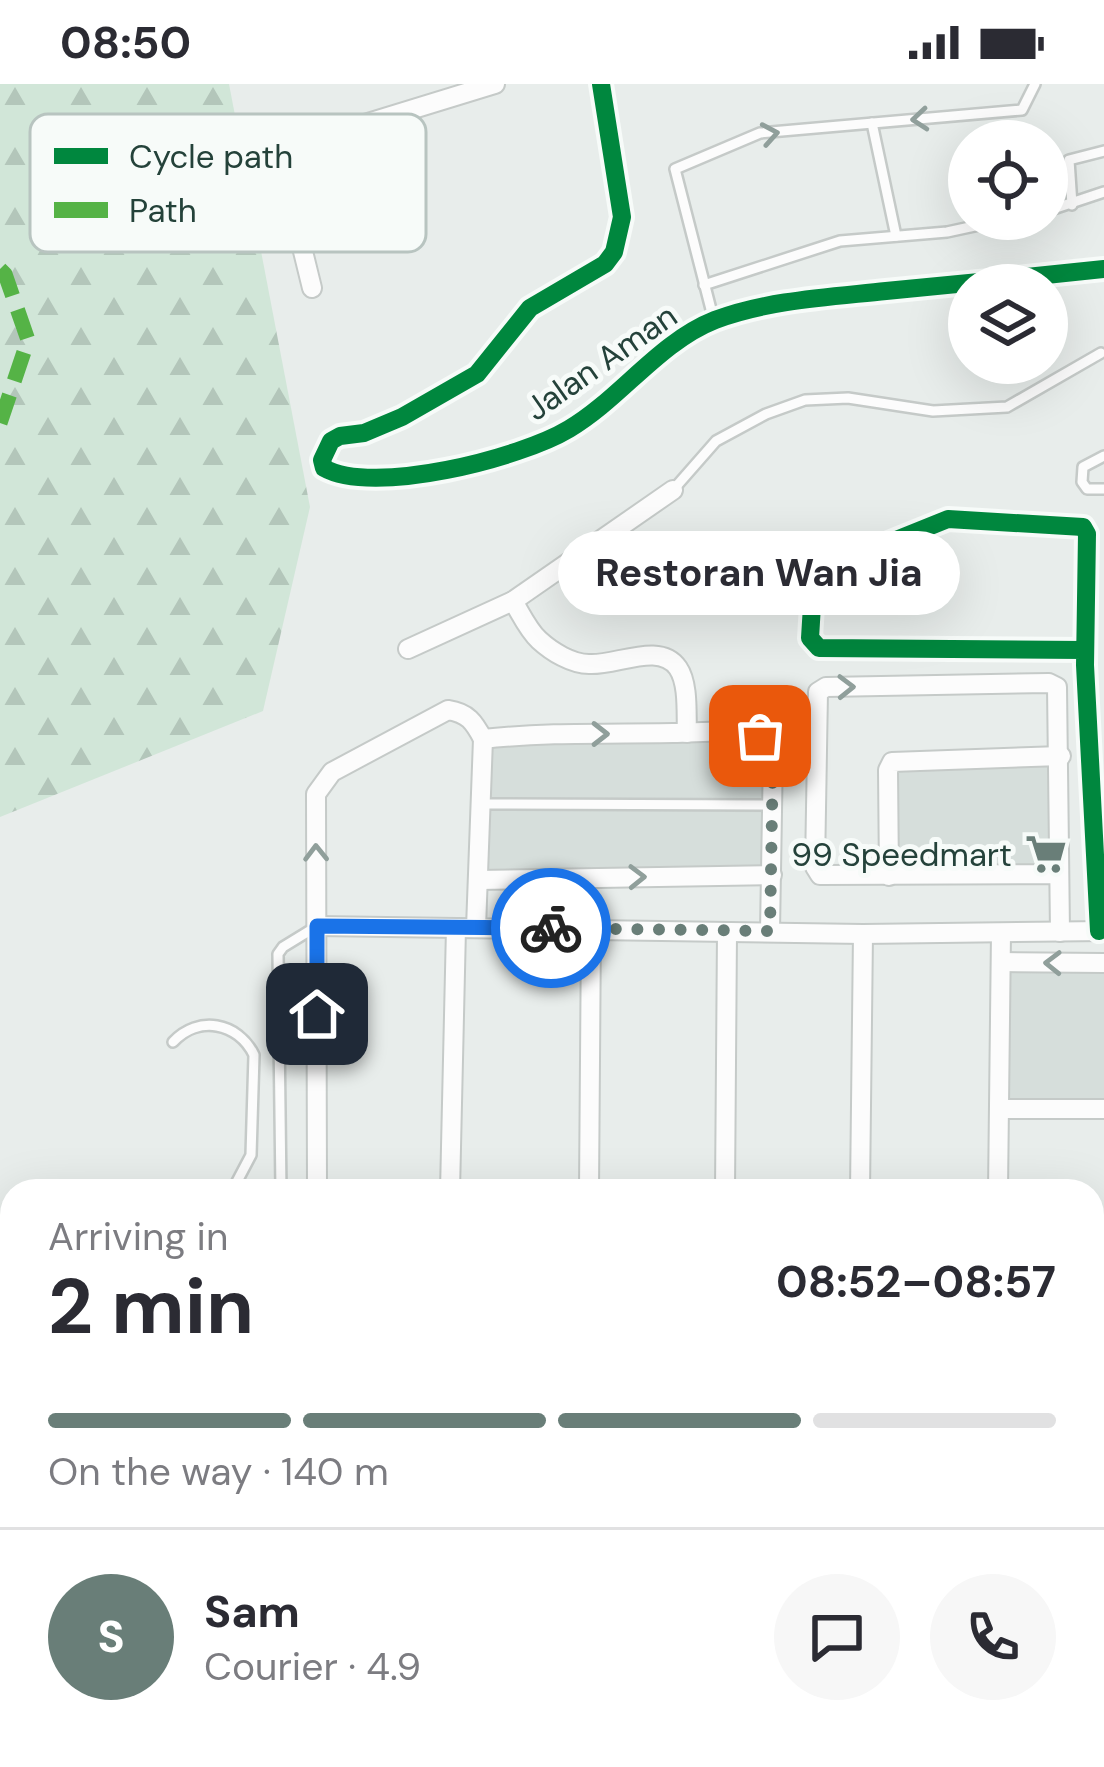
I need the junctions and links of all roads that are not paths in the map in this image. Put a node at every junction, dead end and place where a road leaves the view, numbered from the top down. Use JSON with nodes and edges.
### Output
{"nodes":[{"id":1,"x":495,"y":84,"type":"edge"},
{"id":2,"x":601,"y":84,"type":"edge"},
{"id":3,"x":1035,"y":84,"type":"edge"},
{"id":4,"x":399,"y":114,"type":"edge"},
{"id":5,"x":872,"y":123,"type":"junction"},
{"id":6,"x":1104,"y":151,"type":"edge"},
{"id":7,"x":1104,"y":192,"type":"edge"},
{"id":8,"x":1072,"y":205,"type":"junction"},
{"id":9,"x":1068,"y":206,"type":"edge"},
{"id":10,"x":948,"y":232,"type":"edge"},
{"id":11,"x":896,"y":236,"type":"junction"},
{"id":12,"x":304,"y":252,"type":"edge"},
{"id":13,"x":1104,"y":269,"type":"edge"},
{"id":14,"x":704,"y":285,"type":"junction"},
{"id":15,"x":313,"y":288,"type":"dead end"},
{"id":16,"x":714,"y":321,"type":"junction"},
{"id":17,"x":1101,"y":353,"type":"edge"},
{"id":18,"x":1104,"y":456,"type":"edge"},
{"id":19,"x":1104,"y":489,"type":"edge"},
{"id":20,"x":673,"y":490,"type":"joint"},
{"id":21,"x":513,"y":601,"type":"junction"},
{"id":22,"x":408,"y":649,"type":"dead end"},
{"id":23,"x":1084,"y":650,"type":"junction"},
{"id":24,"x":1095,"y":683,"type":"edge"},
{"id":25,"x":687,"y":733,"type":"junction"},
{"id":26,"x":484,"y":739,"type":"junction"},
{"id":27,"x":1060,"y":756,"type":"junction"},
{"id":28,"x":481,"y":804,"type":"junction"},
{"id":29,"x":773,"y":805,"type":"junction"},
{"id":30,"x":1058,"y":874,"type":"junction"},
{"id":31,"x":772,"y":875,"type":"junction"},
{"id":32,"x":889,"y":876,"type":"junction"},
{"id":33,"x":478,"y":880,"type":"junction"},
{"id":34,"x":317,"y":926,"type":"junction"},
{"id":35,"x":466,"y":928,"type":"junction"},
{"id":36,"x":591,"y":929,"type":"junction"},
{"id":37,"x":770,"y":931,"type":"junction"},
{"id":38,"x":1102,"y":931,"type":"edge"},
{"id":39,"x":1060,"y":932,"type":"junction"},
{"id":40,"x":727,"y":933,"type":"junction"},
{"id":41,"x":1001,"y":933,"type":"junction"},
{"id":42,"x":863,"y":934,"type":"junction"},
{"id":43,"x":1001,"y":962,"type":"junction"},
{"id":44,"x":1104,"y":963,"type":"edge"},
{"id":45,"x":173,"y":1042,"type":"dead end"},
{"id":46,"x":999,"y":1108,"type":"junction"},
{"id":47,"x":1104,"y":1109,"type":"edge"},
{"id":48,"x":238,"y":1179,"type":"edge"},
{"id":49,"x":281,"y":1179,"type":"edge"},
{"id":50,"x":317,"y":1179,"type":"edge"},
{"id":51,"x":451,"y":1179,"type":"edge"},
{"id":52,"x":589,"y":1179,"type":"edge"},
{"id":53,"x":725,"y":1179,"type":"edge"},
{"id":54,"x":860,"y":1179,"type":"edge"},
{"id":55,"x":998,"y":1179,"type":"edge"}],
"edges":[{"from":1,"to":4,"type":"street"},
{"from":2,"to":16,"type":"street","name":"Jalan Aman"},
{"from":3,"to":5,"type":"lane","one_way":true},
{"from":5,"to":11,"type":"lane"},
{"from":14,"to":5,"type":"lane","one_way":true},
{"from":6,"to":8,"type":"lane"},
{"from":7,"to":8,"type":"lane"},
{"from":8,"to":9,"type":"lane"},
{"from":10,"to":11,"type":"lane"},
{"from":11,"to":14,"type":"lane"},
{"from":12,"to":15,"type":"street"},
{"from":13,"to":16,"type":"street","name":"Jalan Aman"},
{"from":14,"to":16,"type":"lane"},
{"from":17,"to":20,"type":"lane"},
{"from":18,"to":19,"type":"lane"},
{"from":20,"to":21,"type":"street"},
{"from":21,"to":22,"type":"street"},
{"from":21,"to":25,"type":"street"},
{"from":23,"to":23,"type":"street"},
{"from":23,"to":24,"type":"street"},
{"from":24,"to":38,"type":"street"},
{"from":26,"to":25,"type":"street","one_way":true},
{"from":25,"to":29,"type":"street"},
{"from":26,"to":28,"type":"street"},
{"from":34,"to":26,"type":"street","one_way":true},
{"from":27,"to":30,"type":"street"},
{"from":27,"to":32,"type":"street"},
{"from":32,"to":27,"type":"street","one_way":true},
{"from":28,"to":29,"type":"lane"},
{"from":28,"to":33,"type":"street"},
{"from":29,"to":31,"type":"street"},
{"from":30,"to":32,"type":"street"},
{"from":30,"to":39,"type":"street"},
{"from":33,"to":31,"type":"street","one_way":true},
{"from":31,"to":37,"type":"street"},
{"from":33,"to":35,"type":"street"},
{"from":34,"to":35,"type":"street"},
{"from":34,"to":49,"type":"lane"},
{"from":34,"to":50,"type":"street"},
{"from":35,"to":36,"type":"street"},
{"from":35,"to":51,"type":"street"},
{"from":36,"to":40,"type":"street"},
{"from":36,"to":52,"type":"street"},
{"from":37,"to":40,"type":"street"},
{"from":37,"to":42,"type":"street"},
{"from":38,"to":39,"type":"street"},
{"from":39,"to":41,"type":"street"},
{"from":40,"to":53,"type":"street"},
{"from":41,"to":42,"type":"street"},
{"from":41,"to":43,"type":"street"},
{"from":42,"to":54,"type":"street"},
{"from":44,"to":43,"type":"street","one_way":true},
{"from":43,"to":46,"type":"street"},
{"from":45,"to":48,"type":"lane"},
{"from":46,"to":47,"type":"street"},
{"from":46,"to":55,"type":"street"}]}
